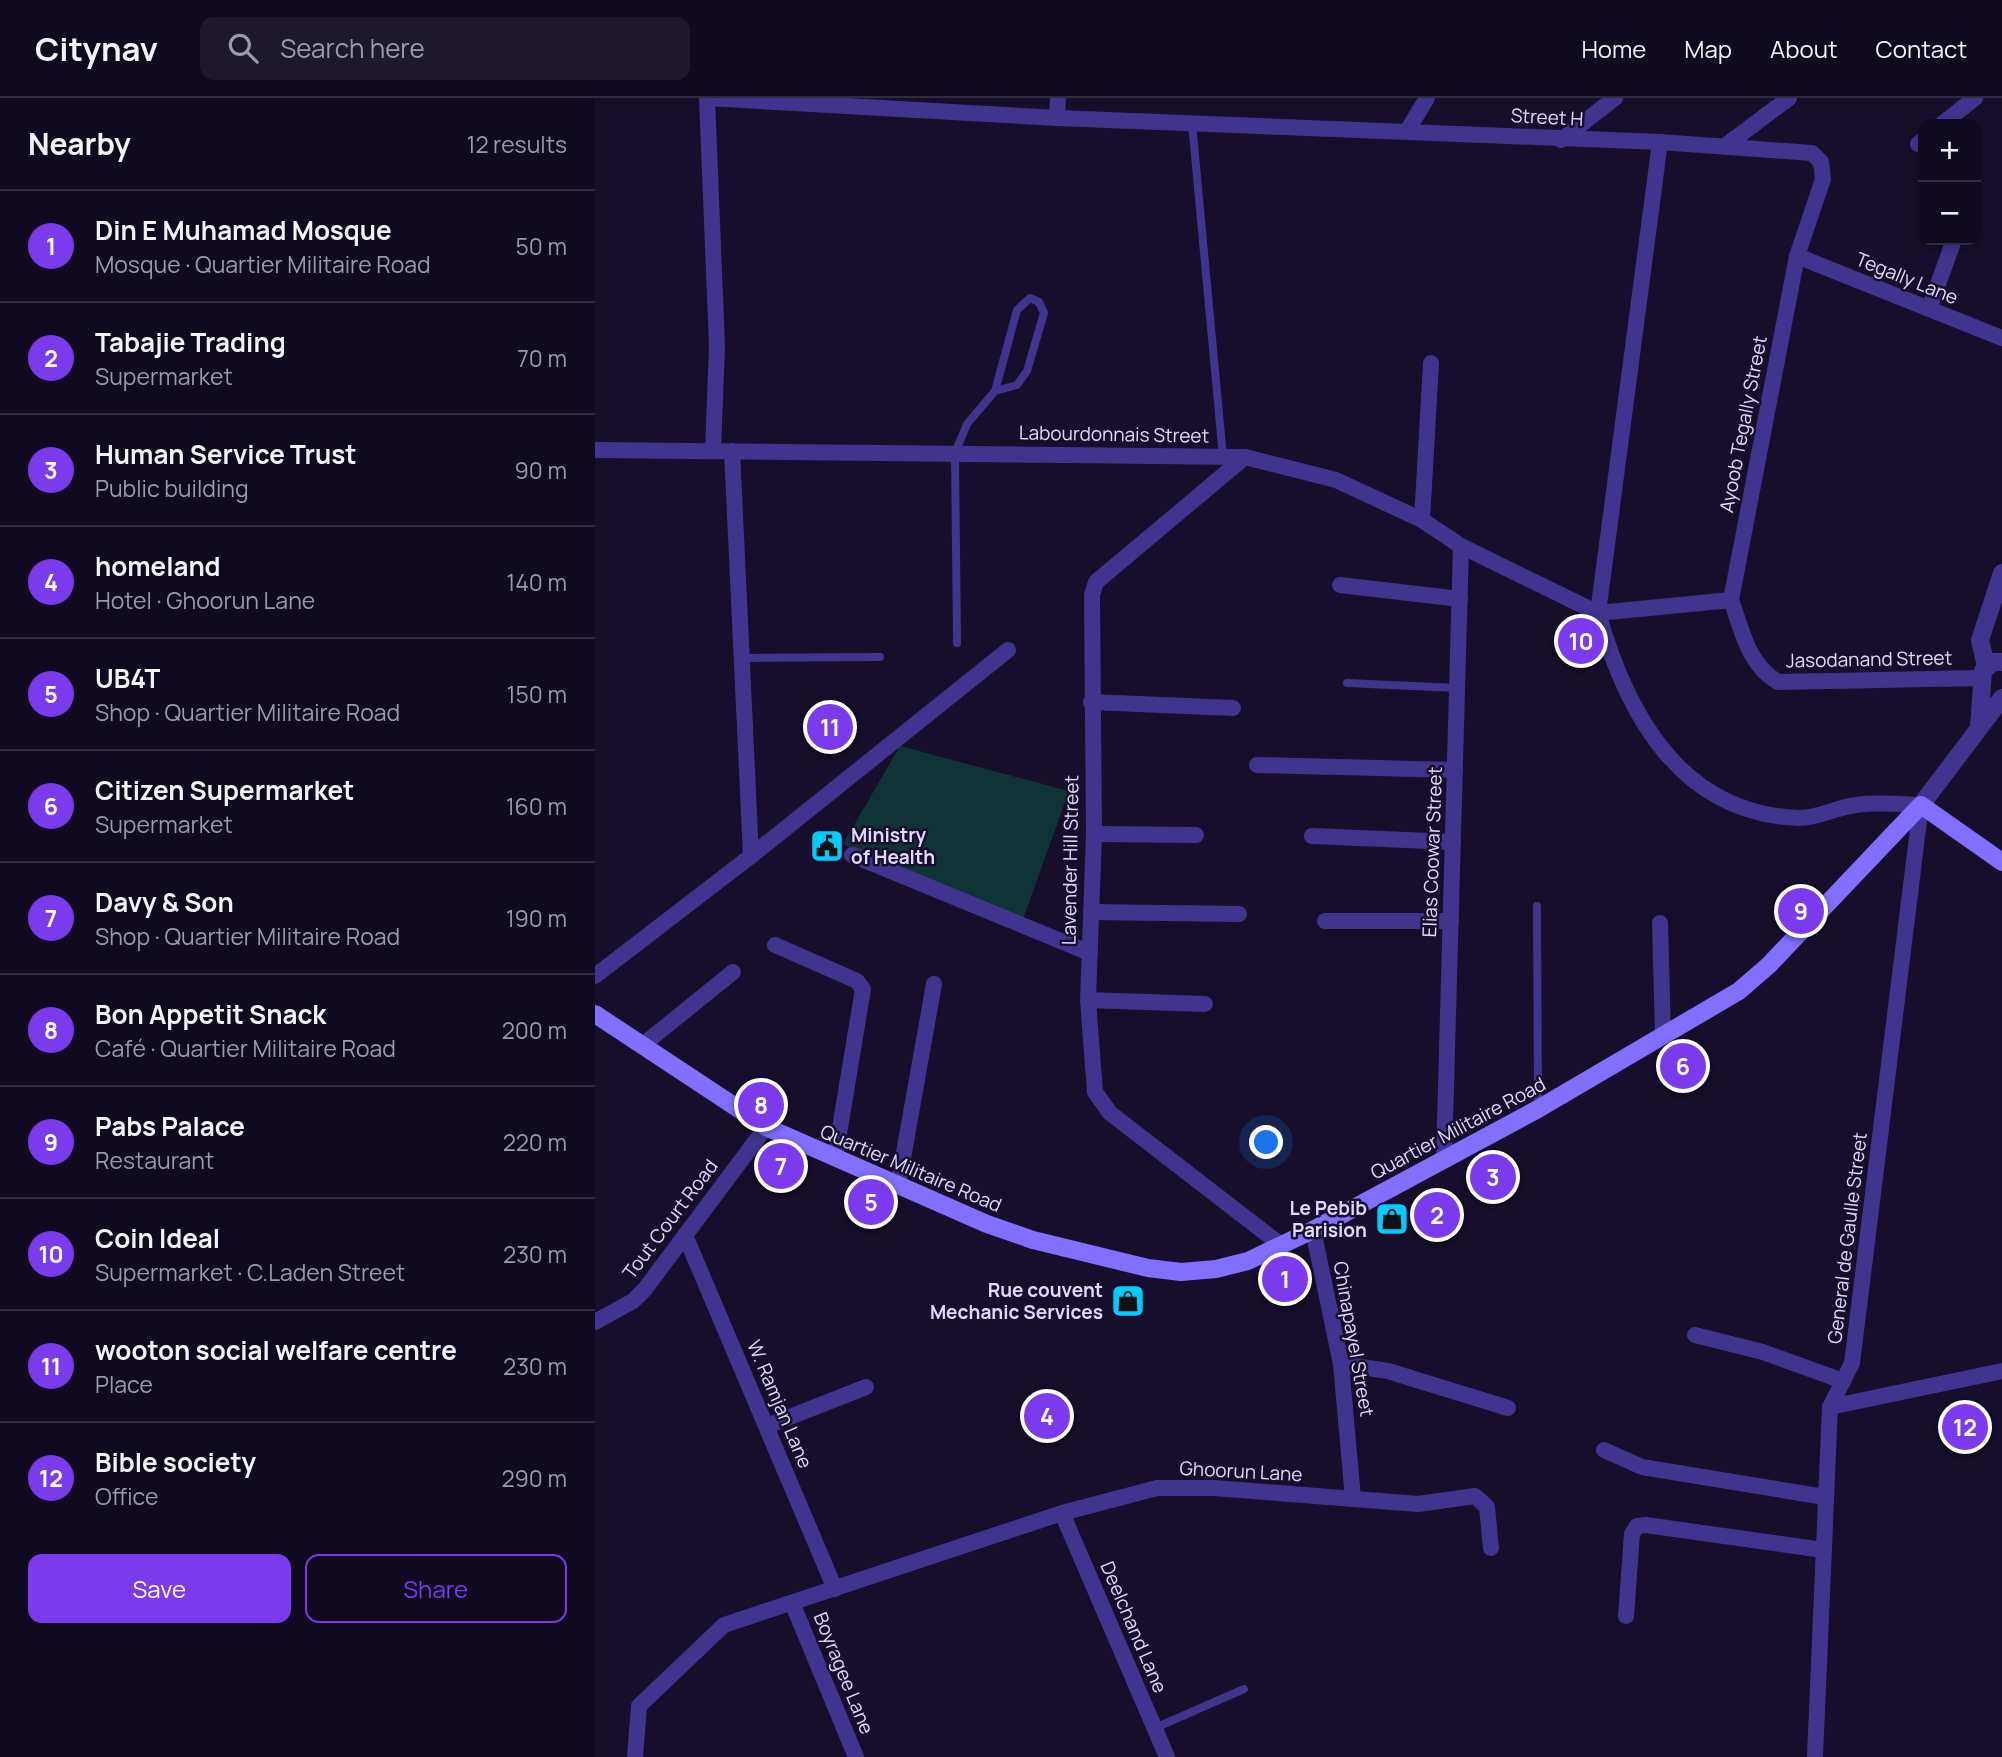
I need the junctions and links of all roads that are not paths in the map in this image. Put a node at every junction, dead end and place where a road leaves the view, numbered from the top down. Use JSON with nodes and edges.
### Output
{"nodes":[{"id":1,"x":707,"y":98,"type":"edge"},
{"id":2,"x":1058,"y":98,"type":"edge"},
{"id":3,"x":1427,"y":98,"type":"edge"},
{"id":4,"x":1615,"y":98,"type":"edge"},
{"id":5,"x":1789,"y":98,"type":"edge"},
{"id":6,"x":1975,"y":98,"type":"edge"},
{"id":7,"x":1056,"y":118,"type":"junction"},
{"id":8,"x":1949,"y":119,"type":"edge"},
{"id":9,"x":1192,"y":123,"type":"junction"},
{"id":10,"x":1407,"y":131,"type":"junction"},
{"id":11,"x":1561,"y":140,"type":"junction"},
{"id":12,"x":1660,"y":142,"type":"junction"},
{"id":13,"x":1725,"y":146,"type":"junction"},
{"id":14,"x":1952,"y":245,"type":"edge"},
{"id":15,"x":1797,"y":256,"type":"junction"},
{"id":16,"x":1929,"y":309,"type":"junction"},
{"id":17,"x":2002,"y":338,"type":"edge"},
{"id":18,"x":1431,"y":363,"type":"dead end"},
{"id":19,"x":995,"y":391,"type":"junction"},
{"id":20,"x":595,"y":450,"type":"edge"},
{"id":21,"x":713,"y":450,"type":"junction"},
{"id":22,"x":732,"y":451,"type":"junction"},
{"id":23,"x":955,"y":453,"type":"junction"},
{"id":24,"x":1223,"y":457,"type":"junction"},
{"id":25,"x":1245,"y":457,"type":"junction"},
{"id":26,"x":1422,"y":520,"type":"junction"},
{"id":27,"x":1461,"y":545,"type":"junction"},
{"id":28,"x":2002,"y":573,"type":"edge"},
{"id":29,"x":1340,"y":585,"type":"dead end"},
{"id":30,"x":1459,"y":599,"type":"junction"},
{"id":31,"x":1731,"y":600,"type":"junction"},
{"id":32,"x":1598,"y":613,"type":"junction"},
{"id":33,"x":957,"y":643,"type":"dead end"},
{"id":34,"x":1007,"y":650,"type":"dead end"},
{"id":35,"x":880,"y":657,"type":"dead end"},
{"id":36,"x":740,"y":658,"type":"junction"},
{"id":37,"x":1988,"y":673,"type":"edge"},
{"id":38,"x":1347,"y":683,"type":"dead end"},
{"id":39,"x":1457,"y":688,"type":"junction"},
{"id":40,"x":2002,"y":696,"type":"edge"},
{"id":41,"x":1091,"y":702,"type":"junction"},
{"id":42,"x":1233,"y":708,"type":"dead end"},
{"id":43,"x":1979,"y":727,"type":"junction"},
{"id":44,"x":1257,"y":765,"type":"dead end"},
{"id":45,"x":1455,"y":770,"type":"junction"},
{"id":46,"x":1921,"y":805,"type":"junction"},
{"id":47,"x":1094,"y":834,"type":"junction"},
{"id":48,"x":1196,"y":835,"type":"dead end"},
{"id":49,"x":1312,"y":836,"type":"dead end"},
{"id":50,"x":1453,"y":842,"type":"junction"},
{"id":51,"x":852,"y":855,"type":"dead end"},
{"id":52,"x":751,"y":856,"type":"junction"},
{"id":53,"x":2002,"y":863,"type":"edge"},
{"id":54,"x":1537,"y":906,"type":"dead end"},
{"id":55,"x":1091,"y":912,"type":"junction"},
{"id":56,"x":1239,"y":914,"type":"dead end"},
{"id":57,"x":1325,"y":921,"type":"dead end"},
{"id":58,"x":1451,"y":921,"type":"junction"},
{"id":59,"x":1660,"y":923,"type":"dead end"},
{"id":60,"x":775,"y":945,"type":"dead end"},
{"id":61,"x":1090,"y":953,"type":"junction"},
{"id":62,"x":733,"y":972,"type":"dead end"},
{"id":63,"x":595,"y":976,"type":"edge"},
{"id":64,"x":934,"y":984,"type":"dead end"},
{"id":65,"x":1088,"y":1000,"type":"junction"},
{"id":66,"x":1205,"y":1004,"type":"dead end"},
{"id":67,"x":595,"y":1014,"type":"edge"},
{"id":68,"x":1663,"y":1036,"type":"junction"},
{"id":69,"x":644,"y":1044,"type":"junction"},
{"id":70,"x":1538,"y":1110,"type":"junction"},
{"id":71,"x":766,"y":1127,"type":"junction"},
{"id":72,"x":835,"y":1158,"type":"junction"},
{"id":73,"x":1444,"y":1160,"type":"junction"},
{"id":74,"x":898,"y":1186,"type":"junction"},
{"id":75,"x":1313,"y":1230,"type":"junction"},
{"id":76,"x":685,"y":1235,"type":"junction"},
{"id":77,"x":1281,"y":1245,"type":"junction"},
{"id":78,"x":595,"y":1322,"type":"edge"},
{"id":79,"x":1695,"y":1335,"type":"dead end"},
{"id":80,"x":1341,"y":1364,"type":"junction"},
{"id":81,"x":2002,"y":1371,"type":"edge"},
{"id":82,"x":1843,"y":1381,"type":"junction"},
{"id":83,"x":866,"y":1387,"type":"dead end"},
{"id":84,"x":1830,"y":1407,"type":"junction"},
{"id":85,"x":1508,"y":1408,"type":"dead end"},
{"id":86,"x":767,"y":1426,"type":"junction"},
{"id":87,"x":1604,"y":1450,"type":"dead end"},
{"id":88,"x":1825,"y":1497,"type":"junction"},
{"id":89,"x":1353,"y":1498,"type":"junction"},
{"id":90,"x":1062,"y":1513,"type":"junction"},
{"id":91,"x":1491,"y":1548,"type":"dead end"},
{"id":92,"x":1823,"y":1550,"type":"junction"},
{"id":93,"x":835,"y":1589,"type":"junction"},
{"id":94,"x":793,"y":1605,"type":"junction"},
{"id":95,"x":1626,"y":1616,"type":"dead end"},
{"id":96,"x":1244,"y":1689,"type":"dead end"},
{"id":97,"x":1154,"y":1728,"type":"junction"},
{"id":98,"x":635,"y":1757,"type":"edge"},
{"id":99,"x":856,"y":1757,"type":"edge"},
{"id":100,"x":1167,"y":1757,"type":"edge"},
{"id":101,"x":1815,"y":1757,"type":"edge"}],
"edges":[{"from":1,"to":7,"type":"street","name":"Street H"},
{"from":1,"to":21,"type":"street"},
{"from":2,"to":7,"type":"street"},
{"from":3,"to":10,"type":"street"},
{"from":4,"to":11,"type":"street"},
{"from":5,"to":13,"type":"street"},
{"from":6,"to":8,"type":"street"},
{"from":7,"to":9,"type":"street","name":"Street H"},
{"from":9,"to":10,"type":"street","name":"Street H"},
{"from":9,"to":24,"type":"lane"},
{"from":10,"to":11,"type":"street","name":"Street H"},
{"from":11,"to":12,"type":"street","name":"Street H"},
{"from":12,"to":13,"type":"street","name":"Street H"},
{"from":12,"to":32,"type":"street"},
{"from":13,"to":15,"type":"street","name":"Street H"},
{"from":14,"to":16,"type":"street"},
{"from":15,"to":16,"type":"street","name":"Tegally Lane"},
{"from":15,"to":31,"type":"street","name":"Ayoob Tegally Street"},
{"from":16,"to":17,"type":"street","name":"Tegally Lane"},
{"from":18,"to":26,"type":"street"},
{"from":19,"to":19,"type":"lane"},
{"from":19,"to":23,"type":"lane"},
{"from":20,"to":21,"type":"street","name":"Labourdonnais Street"},
{"from":21,"to":22,"type":"street","name":"Labourdonnais Street"},
{"from":22,"to":23,"type":"street","name":"Labourdonnais Street"},
{"from":22,"to":36,"type":"street"},
{"from":23,"to":24,"type":"street","name":"Labourdonnais Street"},
{"from":23,"to":33,"type":"lane"},
{"from":24,"to":25,"type":"street","name":"Labourdonnais Street"},
{"from":25,"to":26,"type":"street","name":"Labourdonnais Street"},
{"from":25,"to":41,"type":"street","name":"Lavender Hill Street"},
{"from":26,"to":27,"type":"street","name":"Labourdonnais Street"},
{"from":27,"to":30,"type":"street","name":"Elias Coowar Street"},
{"from":27,"to":32,"type":"street","name":"Labourdonnais Street"},
{"from":28,"to":37,"type":"street","name":"Quartier Militaire Road"},
{"from":29,"to":30,"type":"street"},
{"from":30,"to":39,"type":"street","name":"Elias Coowar Street"},
{"from":31,"to":32,"type":"street"},
{"from":31,"to":37,"type":"street","name":"Jasodanand Street"},
{"from":32,"to":46,"type":"street"},
{"from":34,"to":52,"type":"street"},
{"from":35,"to":36,"type":"lane"},
{"from":36,"to":52,"type":"street"},
{"from":37,"to":40,"type":"street"},
{"from":37,"to":43,"type":"street","name":"Quartier Militaire Road"},
{"from":38,"to":39,"type":"lane"},
{"from":39,"to":45,"type":"street","name":"Elias Coowar Street"},
{"from":40,"to":43,"type":"street","name":"Quartier Militaire Road"},
{"from":41,"to":42,"type":"street"},
{"from":41,"to":47,"type":"street","name":"Lavender Hill Street"},
{"from":43,"to":46,"type":"street","name":"Quartier Militaire Road"},
{"from":44,"to":45,"type":"street"},
{"from":45,"to":50,"type":"street","name":"Elias Coowar Street"},
{"from":46,"to":53,"type":"main road"},
{"from":46,"to":68,"type":"main road","name":"Quartier Militaire Road"},
{"from":46,"to":82,"type":"street","name":"General de Gaulle Street"},
{"from":47,"to":48,"type":"street"},
{"from":47,"to":55,"type":"street","name":"Lavender Hill Street"},
{"from":49,"to":50,"type":"street"},
{"from":50,"to":58,"type":"street","name":"Elias Coowar Street"},
{"from":51,"to":61,"type":"street"},
{"from":52,"to":63,"type":"street"},
{"from":54,"to":70,"type":"lane"},
{"from":55,"to":56,"type":"street"},
{"from":55,"to":61,"type":"street","name":"Lavender Hill Street"},
{"from":57,"to":58,"type":"street"},
{"from":58,"to":73,"type":"street","name":"Elias Coowar Street"},
{"from":59,"to":68,"type":"street"},
{"from":60,"to":72,"type":"street"},
{"from":61,"to":65,"type":"street","name":"Lavender Hill Street"},
{"from":62,"to":69,"type":"street"},
{"from":64,"to":74,"type":"street"},
{"from":65,"to":66,"type":"street"},
{"from":65,"to":77,"type":"street","name":"Lavender Hill Street"},
{"from":67,"to":69,"type":"main road","name":"Quartier Militaire Road"},
{"from":68,"to":70,"type":"main road","name":"Quartier Militaire Road"},
{"from":69,"to":71,"type":"main road","name":"Quartier Militaire Road"},
{"from":70,"to":73,"type":"main road","name":"Quartier Militaire Road"},
{"from":71,"to":72,"type":"main road","name":"Quartier Militaire Road"},
{"from":71,"to":76,"type":"street","name":"Tout Court Road"},
{"from":72,"to":74,"type":"main road","name":"Quartier Militaire Road"},
{"from":73,"to":75,"type":"main road","name":"Quartier Militaire Road"},
{"from":74,"to":77,"type":"main road","name":"Quartier Militaire Road"},
{"from":75,"to":77,"type":"main road","name":"Quartier Militaire Road"},
{"from":75,"to":80,"type":"street","name":"Chinapayel Street"},
{"from":76,"to":78,"type":"street","name":"Tout Court Road"},
{"from":76,"to":86,"type":"street","name":"W. Ramjan Lane"},
{"from":79,"to":82,"type":"street"},
{"from":80,"to":85,"type":"street"},
{"from":80,"to":89,"type":"street","name":"Chinapayel Street"},
{"from":81,"to":84,"type":"street"},
{"from":82,"to":84,"type":"street","name":"General de Gaulle Street"},
{"from":83,"to":86,"type":"street"},
{"from":84,"to":88,"type":"street","name":"General de Gaulle Street"},
{"from":86,"to":93,"type":"street","name":"W. Ramjan Lane"},
{"from":87,"to":88,"type":"street"},
{"from":88,"to":92,"type":"street","name":"General de Gaulle Street"},
{"from":89,"to":90,"type":"street","name":"Ghoorun Lane"},
{"from":89,"to":91,"type":"street","name":"Ghoorun Lane"},
{"from":90,"to":93,"type":"street","name":"Ghoorun Lane"},
{"from":90,"to":97,"type":"street","name":"Deelchand Lane"},
{"from":92,"to":95,"type":"street"},
{"from":92,"to":101,"type":"street","name":"General de Gaulle Street"},
{"from":93,"to":94,"type":"street","name":"Ghoorun Lane"},
{"from":94,"to":98,"type":"street","name":"Ghoorun Lane"},
{"from":94,"to":99,"type":"street","name":"Boyragee Lane"},
{"from":96,"to":97,"type":"lane"},
{"from":97,"to":100,"type":"street","name":"Deelchand Lane"}]}
